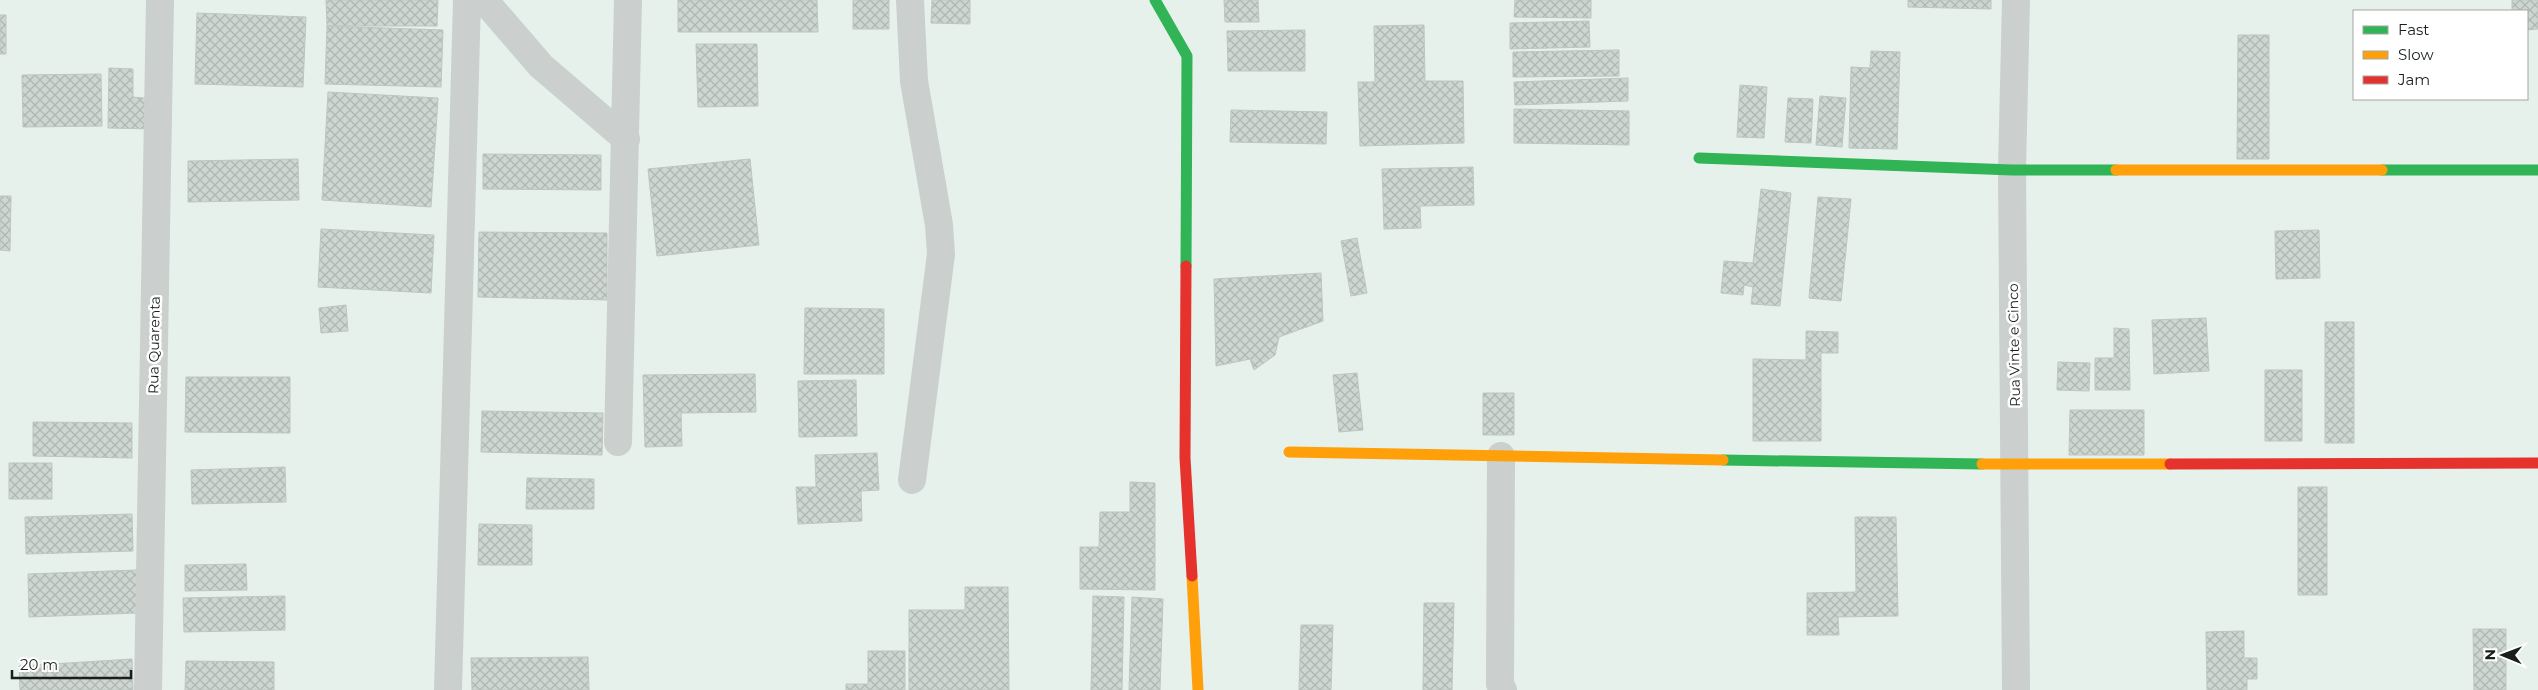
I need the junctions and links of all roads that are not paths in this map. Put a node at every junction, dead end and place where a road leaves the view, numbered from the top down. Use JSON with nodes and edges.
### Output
{"nodes":[{"id":1,"x":160,"y":0,"type":"edge"},
{"id":2,"x":467,"y":0,"type":"edge"},
{"id":3,"x":484,"y":0,"type":"edge"},
{"id":4,"x":628,"y":0,"type":"edge"},
{"id":5,"x":910,"y":0,"type":"edge"},
{"id":6,"x":1155,"y":0,"type":"edge"},
{"id":7,"x":2016,"y":0,"type":"edge"},
{"id":8,"x":626,"y":139,"type":"junction"},
{"id":9,"x":1699,"y":158,"type":"dead end"},
{"id":10,"x":2012,"y":170,"type":"junction"},
{"id":11,"x":2538,"y":170,"type":"edge"},
{"id":12,"x":618,"y":442,"type":"dead end"},
{"id":13,"x":1289,"y":452,"type":"dead end"},
{"id":14,"x":1501,"y":456,"type":"junction"},
{"id":15,"x":2538,"y":463,"type":"edge"},
{"id":16,"x":2015,"y":465,"type":"junction"},
{"id":17,"x":912,"y":480,"type":"dead end"},
{"id":18,"x":148,"y":690,"type":"edge"},
{"id":19,"x":448,"y":690,"type":"edge"},
{"id":20,"x":1198,"y":690,"type":"edge"},
{"id":21,"x":1503,"y":690,"type":"edge"},
{"id":22,"x":2016,"y":690,"type":"edge"}],
"edges":[{"from":1,"to":18,"type":"street","name":"Rua Quarenta"},
{"from":2,"to":19,"type":"street"},
{"from":3,"to":8,"type":"street"},
{"from":4,"to":8,"type":"street"},
{"from":5,"to":17,"type":"street"},
{"from":6,"to":20,"type":"street"},
{"from":7,"to":10,"type":"street","name":"Rua Vinte e Cinco"},
{"from":8,"to":12,"type":"street"},
{"from":9,"to":10,"type":"street"},
{"from":10,"to":11,"type":"street"},
{"from":10,"to":16,"type":"street","name":"Rua Vinte e Cinco"},
{"from":13,"to":14,"type":"street"},
{"from":14,"to":16,"type":"street"},
{"from":14,"to":21,"type":"street"},
{"from":15,"to":16,"type":"street"},
{"from":16,"to":22,"type":"street","name":"Rua Vinte e Cinco"}]}
